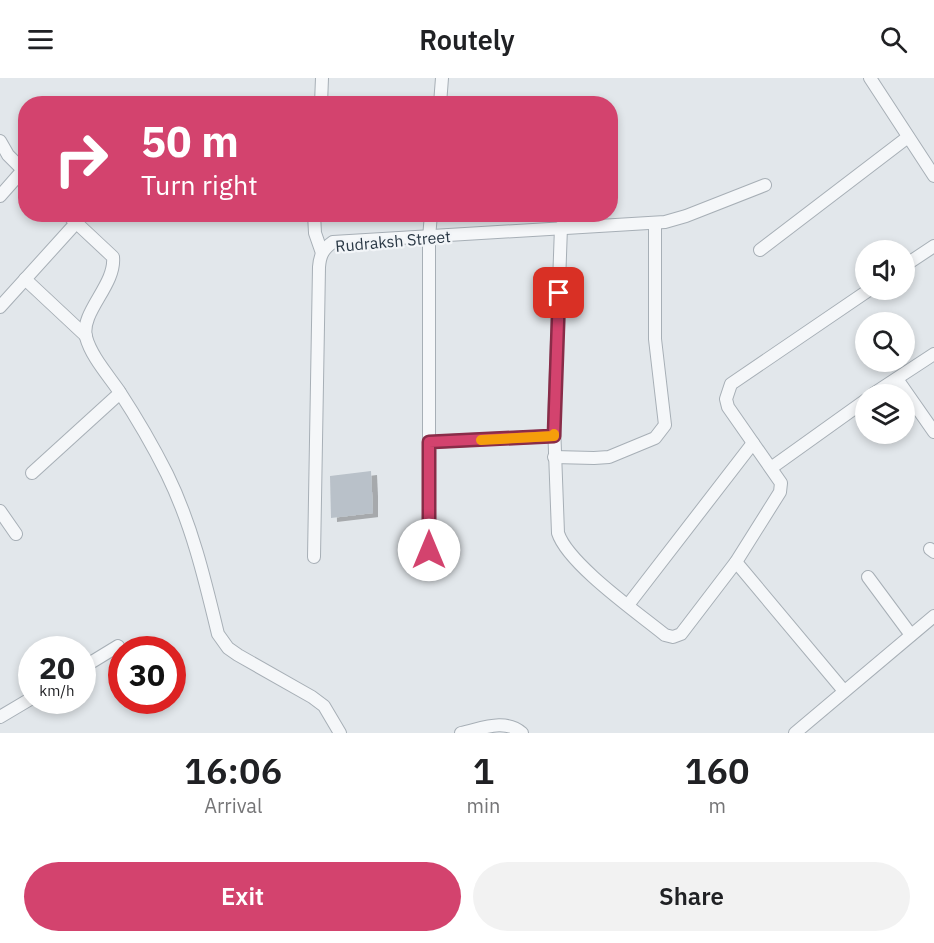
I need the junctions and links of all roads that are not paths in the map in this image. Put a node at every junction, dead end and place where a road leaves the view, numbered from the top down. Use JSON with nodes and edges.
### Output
{"nodes":[{"id":1,"x":322,"y":78,"type":"edge"},
{"id":2,"x":442,"y":78,"type":"edge"},
{"id":3,"x":870,"y":78,"type":"edge"},
{"id":4,"x":321,"y":96,"type":"edge"},
{"id":5,"x":441,"y":96,"type":"edge"},
{"id":6,"x":908,"y":137,"type":"junction"},
{"id":7,"x":0,"y":141,"type":"edge"},
{"id":8,"x":18,"y":166,"type":"edge"},
{"id":9,"x":934,"y":176,"type":"edge"},
{"id":10,"x":18,"y":178,"type":"edge"},
{"id":11,"x":765,"y":185,"type":"dead end"},
{"id":12,"x":0,"y":196,"type":"edge"},
{"id":13,"x":70,"y":222,"type":"edge"},
{"id":14,"x":75,"y":222,"type":"edge"},
{"id":15,"x":314,"y":222,"type":"edge"},
{"id":16,"x":430,"y":222,"type":"edge"},
{"id":17,"x":655,"y":223,"type":"junction"},
{"id":18,"x":561,"y":227,"type":"junction"},
{"id":19,"x":429,"y":238,"type":"junction"},
{"id":20,"x":934,"y":246,"type":"edge"},
{"id":21,"x":760,"y":250,"type":"dead end"},
{"id":22,"x":322,"y":253,"type":"junction"},
{"id":23,"x":915,"y":259,"type":"edge"},
{"id":24,"x":25,"y":279,"type":"junction"},
{"id":25,"x":855,"y":300,"type":"edge"},
{"id":26,"x":0,"y":307,"type":"edge"},
{"id":27,"x":86,"y":336,"type":"junction"},
{"id":28,"x":934,"y":354,"type":"edge"},
{"id":29,"x":897,"y":379,"type":"junction"},
{"id":30,"x":889,"y":384,"type":"edge"},
{"id":31,"x":120,"y":393,"type":"junction"},
{"id":32,"x":855,"y":408,"type":"edge"},
{"id":33,"x":934,"y":432,"type":"edge"},
{"id":34,"x":554,"y":436,"type":"junction"},
{"id":35,"x":429,"y":442,"type":"junction"},
{"id":36,"x":753,"y":443,"type":"junction"},
{"id":37,"x":554,"y":457,"type":"junction"},
{"id":38,"x":771,"y":468,"type":"junction"},
{"id":39,"x":32,"y":474,"type":"dead end"},
{"id":40,"x":0,"y":512,"type":"edge"},
{"id":41,"x":16,"y":534,"type":"dead end"},
{"id":42,"x":429,"y":550,"type":"dead end"},
{"id":43,"x":314,"y":557,"type":"dead end"},
{"id":44,"x":736,"y":562,"type":"junction"},
{"id":45,"x":868,"y":577,"type":"dead end"},
{"id":46,"x":628,"y":605,"type":"junction"},
{"id":47,"x":934,"y":616,"type":"edge"},
{"id":48,"x":911,"y":635,"type":"junction"},
{"id":49,"x":844,"y":691,"type":"junction"},
{"id":50,"x":18,"y":706,"type":"edge"},
{"id":51,"x":0,"y":717,"type":"edge"},
{"id":52,"x":340,"y":733,"type":"edge"},
{"id":53,"x":461,"y":733,"type":"edge"},
{"id":54,"x":522,"y":733,"type":"edge"},
{"id":55,"x":795,"y":733,"type":"edge"}],
"edges":[{"from":1,"to":4,"type":"street"},
{"from":2,"to":5,"type":"street"},
{"from":3,"to":6,"type":"street"},
{"from":6,"to":9,"type":"street"},
{"from":6,"to":21,"type":"street"},
{"from":7,"to":8,"type":"street"},
{"from":10,"to":12,"type":"street"},
{"from":11,"to":17,"type":"street","name":"Rudraksh Street"},
{"from":13,"to":24,"type":"street"},
{"from":14,"to":27,"type":"street"},
{"from":15,"to":22,"type":"street"},
{"from":16,"to":19,"type":"street"},
{"from":17,"to":18,"type":"street","name":"Rudraksh Street"},
{"from":17,"to":37,"type":"street"},
{"from":18,"to":19,"type":"street","name":"Rudraksh Street"},
{"from":18,"to":34,"type":"street"},
{"from":19,"to":22,"type":"street","name":"Rudraksh Street"},
{"from":19,"to":35,"type":"street"},
{"from":20,"to":23,"type":"street"},
{"from":22,"to":43,"type":"street","name":"Rudraksh Street"},
{"from":24,"to":26,"type":"street"},
{"from":24,"to":27,"type":"street"},
{"from":25,"to":36,"type":"street"},
{"from":27,"to":31,"type":"street"},
{"from":28,"to":29,"type":"street"},
{"from":29,"to":30,"type":"street"},
{"from":29,"to":33,"type":"street"},
{"from":31,"to":39,"type":"street"},
{"from":31,"to":52,"type":"street"},
{"from":32,"to":38,"type":"street"},
{"from":34,"to":35,"type":"street"},
{"from":34,"to":37,"type":"street"},
{"from":35,"to":42,"type":"street"},
{"from":36,"to":38,"type":"street"},
{"from":36,"to":46,"type":"street"},
{"from":37,"to":46,"type":"street"},
{"from":38,"to":44,"type":"street"},
{"from":40,"to":41,"type":"street"},
{"from":44,"to":46,"type":"street"},
{"from":44,"to":49,"type":"street"},
{"from":45,"to":48,"type":"street"},
{"from":47,"to":48,"type":"street"},
{"from":48,"to":49,"type":"street"},
{"from":49,"to":55,"type":"street"},
{"from":50,"to":51,"type":"street"},
{"from":53,"to":54,"type":"street"}]}
